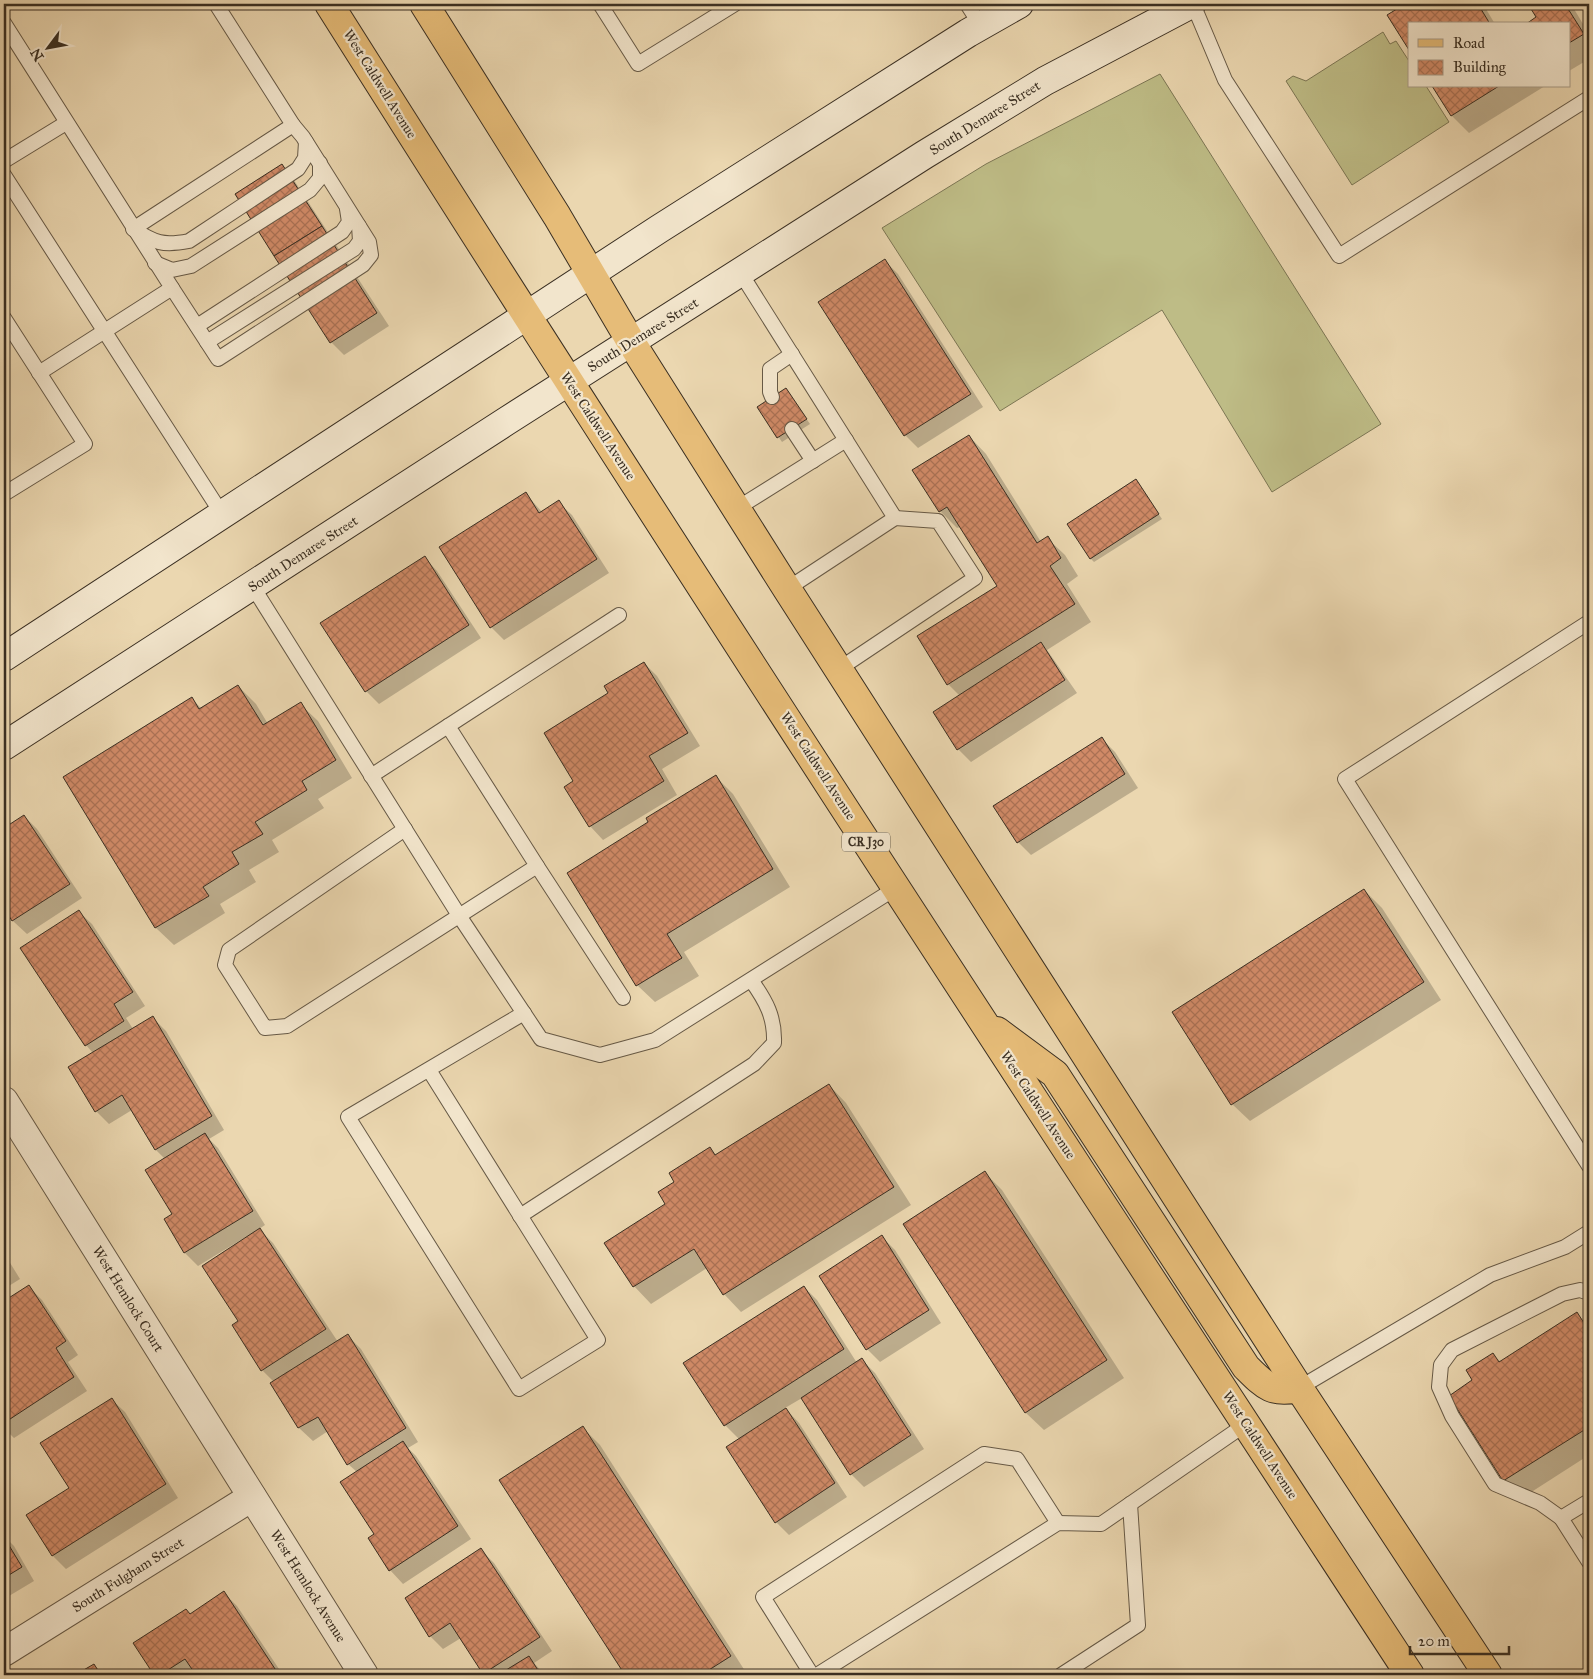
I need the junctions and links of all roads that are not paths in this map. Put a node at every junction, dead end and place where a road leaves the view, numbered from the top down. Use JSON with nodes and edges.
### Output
{"nodes":[{"id":1,"x":216,"y":4,"type":"edge"},
{"id":2,"x":329,"y":4,"type":"edge"},
{"id":3,"x":424,"y":4,"type":"edge"},
{"id":4,"x":600,"y":4,"type":"edge"},
{"id":5,"x":735,"y":4,"type":"edge"},
{"id":6,"x":1019,"y":4,"type":"edge"},
{"id":7,"x":1181,"y":7,"type":"edge"},
{"id":8,"x":974,"y":15,"type":"edge"},
{"id":9,"x":4,"y":22,"type":"edge"},
{"id":10,"x":1589,"y":98,"type":"edge"},
{"id":11,"x":66,"y":123,"type":"junction"},
{"id":12,"x":293,"y":126,"type":"junction"},
{"id":13,"x":306,"y":142,"type":"junction"},
{"id":14,"x":4,"y":161,"type":"edge"},
{"id":15,"x":320,"y":163,"type":"junction"},
{"id":16,"x":4,"y":175,"type":"edge"},
{"id":17,"x":346,"y":206,"type":"junction"},
{"id":18,"x":359,"y":226,"type":"junction"},
{"id":19,"x":133,"y":228,"type":"junction"},
{"id":20,"x":155,"y":263,"type":"junction"},
{"id":21,"x":740,"y":272,"type":"junction"},
{"id":22,"x":592,"y":273,"type":"junction"},
{"id":23,"x":172,"y":288,"type":"junction"},
{"id":24,"x":527,"y":316,"type":"junction"},
{"id":25,"x":4,"y":318,"type":"edge"},
{"id":26,"x":197,"y":326,"type":"junction"},
{"id":27,"x":103,"y":332,"type":"junction"},
{"id":28,"x":207,"y":342,"type":"junction"},
{"id":29,"x":631,"y":342,"type":"junction"},
{"id":30,"x":792,"y":354,"type":"junction"},
{"id":31,"x":39,"y":372,"type":"junction"},
{"id":32,"x":569,"y":381,"type":"junction"},
{"id":33,"x":772,"y":397,"type":"dead end"},
{"id":34,"x":792,"y":429,"type":"dead end"},
{"id":35,"x":846,"y":440,"type":"junction"},
{"id":36,"x":813,"y":461,"type":"junction"},
{"id":37,"x":4,"y":494,"type":"edge"},
{"id":38,"x":736,"y":509,"type":"junction"},
{"id":39,"x":222,"y":514,"type":"junction"},
{"id":40,"x":895,"y":518,"type":"junction"},
{"id":41,"x":253,"y":587,"type":"junction"},
{"id":42,"x":787,"y":589,"type":"junction"},
{"id":43,"x":619,"y":615,"type":"dead end"},
{"id":44,"x":1589,"y":622,"type":"edge"},
{"id":45,"x":4,"y":657,"type":"edge"},
{"id":46,"x":839,"y":669,"type":"junction"},
{"id":47,"x":448,"y":726,"type":"junction"},
{"id":48,"x":4,"y":746,"type":"edge"},
{"id":49,"x":370,"y":776,"type":"junction"},
{"id":50,"x":406,"y":828,"type":"junction"},
{"id":51,"x":537,"y":866,"type":"junction"},
{"id":52,"x":896,"y":888,"type":"junction"},
{"id":53,"x":460,"y":917,"type":"junction"},
{"id":54,"x":751,"y":980,"type":"junction"},
{"id":55,"x":623,"y":998,"type":"dead end"},
{"id":56,"x":524,"y":1013,"type":"junction"},
{"id":57,"x":982,"y":1019,"type":"junction"},
{"id":58,"x":428,"y":1070,"type":"junction"},
{"id":59,"x":4,"y":1101,"type":"edge"},
{"id":60,"x":1589,"y":1166,"type":"edge"},
{"id":61,"x":520,"y":1216,"type":"junction"},
{"id":62,"x":1589,"y":1232,"type":"edge"},
{"id":63,"x":1589,"y":1293,"type":"edge"},
{"id":64,"x":1299,"y":1388,"type":"junction"},
{"id":65,"x":1246,"y":1424,"type":"junction"},
{"id":66,"x":252,"y":1497,"type":"junction"},
{"id":67,"x":1589,"y":1501,"type":"edge"},
{"id":68,"x":1130,"y":1504,"type":"junction"},
{"id":69,"x":1561,"y":1518,"type":"junction"},
{"id":70,"x":1058,"y":1522,"type":"junction"},
{"id":71,"x":1589,"y":1562,"type":"edge"},
{"id":72,"x":4,"y":1652,"type":"edge"},
{"id":73,"x":364,"y":1675,"type":"edge"},
{"id":74,"x":812,"y":1675,"type":"edge"},
{"id":75,"x":817,"y":1675,"type":"edge"},
{"id":76,"x":1061,"y":1675,"type":"edge"},
{"id":77,"x":1410,"y":1675,"type":"edge"},
{"id":78,"x":1488,"y":1675,"type":"edge"}],
"edges":[{"from":1,"to":12,"type":"lane"},
{"from":2,"to":24,"type":"main road","name":"West Caldwell Avenue","number":"CR J30"},
{"from":3,"to":22,"type":"main road"},
{"from":4,"to":5,"type":"lane"},
{"from":6,"to":8,"type":"main road"},
{"from":7,"to":10,"type":"lane"},
{"from":7,"to":21,"type":"main road","name":"South Demaree Street"},
{"from":8,"to":22,"type":"main road"},
{"from":9,"to":11,"type":"lane"},
{"from":11,"to":14,"type":"lane"},
{"from":11,"to":19,"type":"lane"},
{"from":12,"to":13,"type":"lane"},
{"from":12,"to":19,"type":"lane"},
{"from":13,"to":15,"type":"lane"},
{"from":13,"to":19,"type":"lane"},
{"from":15,"to":17,"type":"lane"},
{"from":15,"to":20,"type":"lane"},
{"from":16,"to":27,"type":"lane"},
{"from":17,"to":18,"type":"lane"},
{"from":17,"to":26,"type":"lane"},
{"from":18,"to":28,"type":"lane"},
{"from":18,"to":28,"type":"lane"},
{"from":19,"to":20,"type":"lane"},
{"from":20,"to":23,"type":"lane"},
{"from":21,"to":29,"type":"main road","name":"South Demaree Street"},
{"from":21,"to":30,"type":"lane"},
{"from":22,"to":24,"type":"main road"},
{"from":22,"to":29,"type":"main road"},
{"from":23,"to":26,"type":"lane"},
{"from":23,"to":27,"type":"lane"},
{"from":24,"to":32,"type":"main road","name":"West Caldwell Avenue","number":"CR J30"},
{"from":24,"to":39,"type":"main road"},
{"from":25,"to":31,"type":"lane"},
{"from":26,"to":28,"type":"lane"},
{"from":27,"to":31,"type":"lane"},
{"from":27,"to":39,"type":"lane"},
{"from":29,"to":32,"type":"main road","name":"South Demaree Street"},
{"from":29,"to":38,"type":"main road"},
{"from":30,"to":33,"type":"lane"},
{"from":30,"to":35,"type":"lane"},
{"from":31,"to":37,"type":"lane"},
{"from":32,"to":41,"type":"main road","name":"South Demaree Street"},
{"from":32,"to":52,"type":"main road","name":"West Caldwell Avenue","number":"CR J30"},
{"from":34,"to":36,"type":"lane"},
{"from":35,"to":36,"type":"lane"},
{"from":35,"to":40,"type":"lane"},
{"from":36,"to":38,"type":"lane"},
{"from":38,"to":42,"type":"main road"},
{"from":39,"to":45,"type":"main road"},
{"from":40,"to":42,"type":"lane"},
{"from":40,"to":46,"type":"lane"},
{"from":41,"to":48,"type":"main road","name":"South Demaree Street"},
{"from":41,"to":49,"type":"lane"},
{"from":42,"to":46,"type":"main road"},
{"from":43,"to":47,"type":"lane"},
{"from":44,"to":60,"type":"lane"},
{"from":46,"to":64,"type":"main road"},
{"from":47,"to":49,"type":"lane"},
{"from":47,"to":51,"type":"lane"},
{"from":49,"to":50,"type":"lane"},
{"from":50,"to":53,"type":"lane"},
{"from":50,"to":53,"type":"lane"},
{"from":51,"to":53,"type":"lane"},
{"from":51,"to":55,"type":"lane"},
{"from":52,"to":54,"type":"lane"},
{"from":52,"to":57,"type":"main road","name":"West Caldwell Avenue","number":"CR J30"},
{"from":53,"to":56,"type":"lane"},
{"from":54,"to":56,"type":"lane"},
{"from":54,"to":61,"type":"lane"},
{"from":56,"to":58,"type":"lane"},
{"from":57,"to":64,"type":"main road"},
{"from":57,"to":65,"type":"main road","name":"West Caldwell Avenue","number":"CR J30"},
{"from":58,"to":61,"type":"lane"},
{"from":58,"to":61,"type":"lane"},
{"from":59,"to":66,"type":"main road","name":"West Hemlock Court"},
{"from":62,"to":64,"type":"lane"},
{"from":63,"to":69,"type":"lane"},
{"from":64,"to":78,"type":"main road"},
{"from":65,"to":68,"type":"lane"},
{"from":65,"to":77,"type":"main road","name":"West Caldwell Avenue","number":"CR J30"},
{"from":66,"to":72,"type":"main road","name":"South Fulgham Street"},
{"from":66,"to":73,"type":"main road","name":"West Hemlock Avenue"},
{"from":67,"to":69,"type":"lane"},
{"from":68,"to":70,"type":"lane"},
{"from":68,"to":76,"type":"lane"},
{"from":69,"to":71,"type":"lane"},
{"from":70,"to":74,"type":"lane"},
{"from":70,"to":75,"type":"lane"}]}
